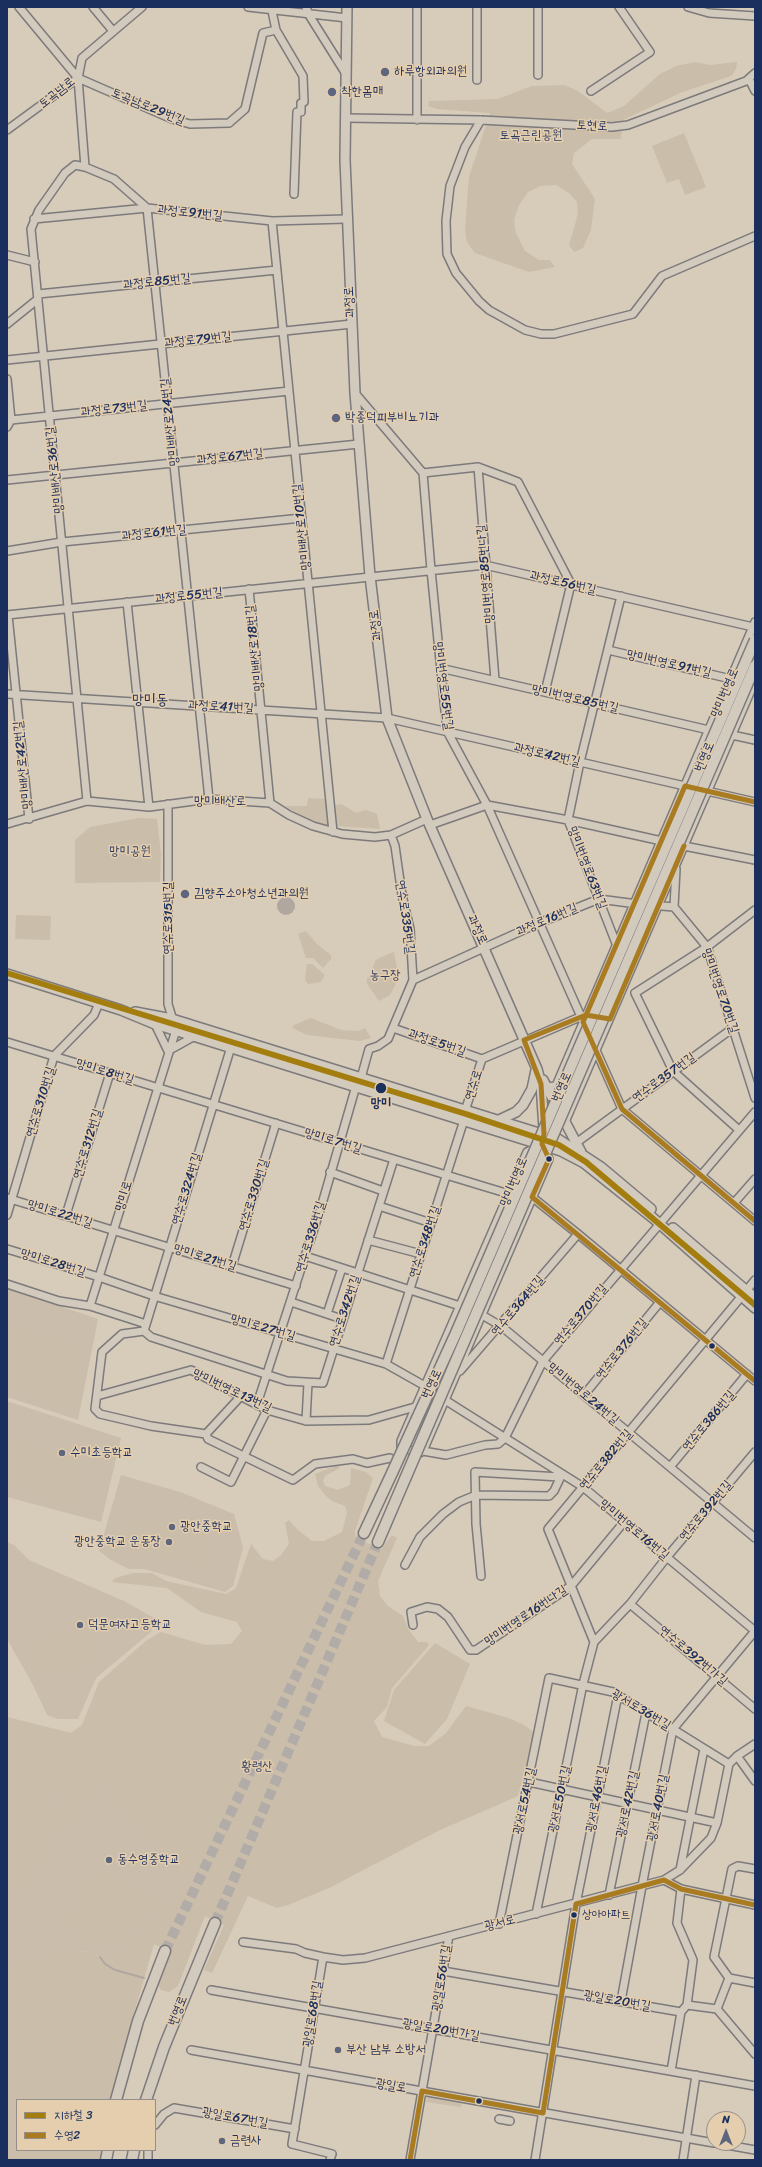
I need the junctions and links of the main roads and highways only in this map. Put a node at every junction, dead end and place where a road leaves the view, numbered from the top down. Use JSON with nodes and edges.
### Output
{"nodes":[{"id":1,"x":347,"y":7,"type":"edge"},
{"id":2,"x":755,"y":640,"type":"edge"},
{"id":3,"x":755,"y":666,"type":"edge"},
{"id":4,"x":7,"y":974,"type":"edge"},
{"id":5,"x":121,"y":1010,"type":"junction"},
{"id":6,"x":537,"y":1069,"type":"junction"},
{"id":7,"x":359,"y":1082,"type":"junction"},
{"id":8,"x":465,"y":1116,"type":"junction"},
{"id":9,"x":496,"y":1121,"type":"junction"},
{"id":10,"x":544,"y":1134,"type":"junction"},
{"id":11,"x":542,"y":1144,"type":"junction"},
{"id":12,"x":582,"y":1153,"type":"junction"},
{"id":13,"x":660,"y":1221,"type":"junction"},
{"id":14,"x":743,"y":1294,"type":"junction"},
{"id":15,"x":755,"y":1298,"type":"edge"},
{"id":16,"x":755,"y":1308,"type":"edge"},
{"id":17,"x":364,"y":1532,"type":"tunnel mouth"},
{"id":18,"x":378,"y":1542,"type":"tunnel mouth"},
{"id":19,"x":215,"y":1923,"type":"tunnel mouth"},
{"id":20,"x":165,"y":1951,"type":"tunnel mouth"},
{"id":21,"x":116,"y":2099,"type":"edge"},
{"id":22,"x":146,"y":2099,"type":"edge"}],
"edges":[{"from":1,"to":6,"type":"main road","name":"과정로"},
{"from":2,"to":17,"type":"highway","name":"번영로","bridge":true},
{"from":3,"to":18,"type":"highway","name":"번영로","bridge":true},
{"from":4,"to":5,"type":"main road","name":"연수로"},
{"from":5,"to":7,"type":"main road","name":"연수로"},
{"from":5,"to":7,"type":"main road","name":"연수로"},
{"from":6,"to":9,"type":"main road"},
{"from":6,"to":10,"type":"main road","name":"과정로"},
{"from":6,"to":12,"type":"main road"},
{"from":7,"to":8,"type":"main road","name":"연수로"},
{"from":8,"to":9,"type":"main road","name":"연수로"},
{"from":8,"to":11,"type":"main road","name":"연수로"},
{"from":9,"to":10,"type":"main road","name":"연수로"},
{"from":10,"to":11,"type":"main road","name":"과정로"},
{"from":10,"to":12,"type":"main road","name":"연수로"},
{"from":11,"to":13,"type":"main road","name":"연수로"},
{"from":12,"to":13,"type":"main road","name":"연수로"},
{"from":13,"to":14,"type":"main road","name":"연수로"},
{"from":14,"to":15,"type":"main road","name":"연수로"},
{"from":14,"to":16,"type":"main road","name":"연수로"},
{"from":19,"to":22,"type":"highway","name":"번영로"},
{"from":20,"to":21,"type":"highway"}]}
